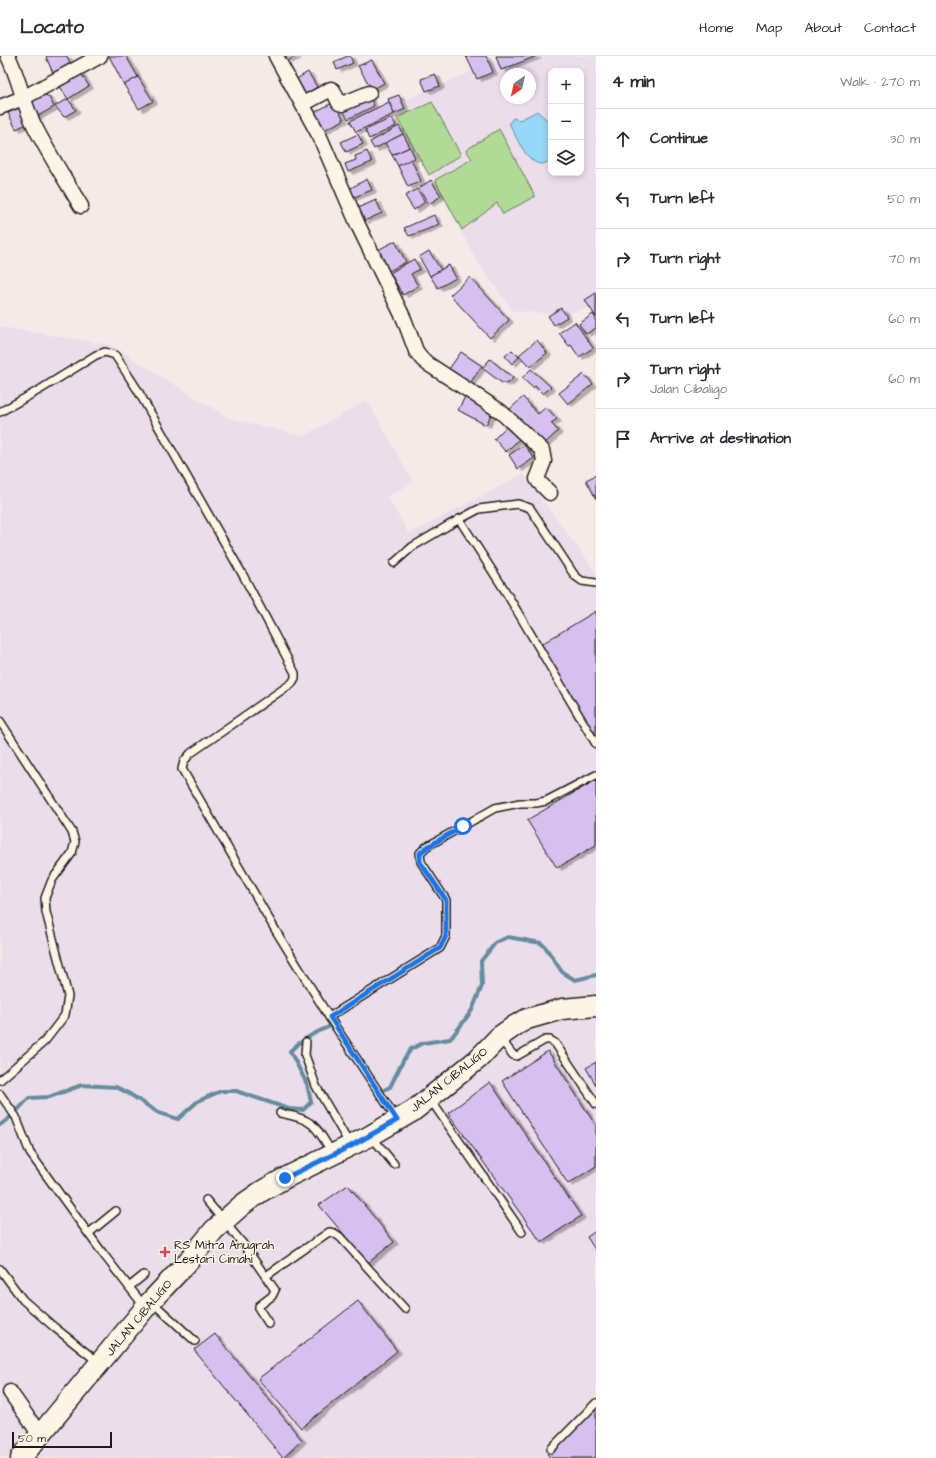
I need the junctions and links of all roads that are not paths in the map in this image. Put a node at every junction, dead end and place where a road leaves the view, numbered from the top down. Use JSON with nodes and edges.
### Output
{"nodes":[{"id":1,"x":8,"y":56,"type":"edge"},
{"id":2,"x":100,"y":56,"type":"edge"},
{"id":3,"x":276,"y":56,"type":"edge"},
{"id":4,"x":369,"y":93,"type":"dead end"},
{"id":5,"x":23,"y":98,"type":"junction"},
{"id":6,"x":303,"y":104,"type":"junction"},
{"id":7,"x":0,"y":107,"type":"edge"},
{"id":8,"x":81,"y":206,"type":"dead end"},
{"id":9,"x":0,"y":412,"type":"edge"},
{"id":10,"x":550,"y":493,"type":"dead end"},
{"id":11,"x":459,"y":519,"type":"junction"},
{"id":12,"x":394,"y":563,"type":"dead end"},
{"id":13,"x":596,"y":583,"type":"edge"},
{"id":14,"x":0,"y":721,"type":"edge"},
{"id":15,"x":596,"y":744,"type":"edge"},
{"id":16,"x":596,"y":775,"type":"edge"},
{"id":17,"x":596,"y":1006,"type":"edge"},
{"id":18,"x":330,"y":1017,"type":"junction"},
{"id":19,"x":500,"y":1037,"type":"junction"},
{"id":20,"x":306,"y":1042,"type":"dead end"},
{"id":21,"x":0,"y":1080,"type":"edge"},
{"id":22,"x":0,"y":1094,"type":"edge"},
{"id":23,"x":430,"y":1098,"type":"junction"},
{"id":24,"x":596,"y":1104,"type":"edge"},
{"id":25,"x":280,"y":1113,"type":"dead end"},
{"id":26,"x":397,"y":1120,"type":"junction"},
{"id":27,"x":370,"y":1136,"type":"junction"},
{"id":28,"x":351,"y":1146,"type":"junction"},
{"id":29,"x":333,"y":1155,"type":"junction"},
{"id":30,"x":394,"y":1164,"type":"dead end"},
{"id":31,"x":206,"y":1200,"type":"dead end"},
{"id":32,"x":116,"y":1211,"type":"dead end"},
{"id":33,"x":223,"y":1221,"type":"junction"},
{"id":34,"x":522,"y":1232,"type":"dead end"},
{"id":35,"x":89,"y":1233,"type":"junction"},
{"id":36,"x":0,"y":1269,"type":"edge"},
{"id":37,"x":144,"y":1275,"type":"dead end"},
{"id":38,"x":266,"y":1276,"type":"junction"},
{"id":39,"x":129,"y":1287,"type":"junction"},
{"id":40,"x":148,"y":1304,"type":"junction"},
{"id":41,"x":405,"y":1309,"type":"dead end"},
{"id":42,"x":270,"y":1324,"type":"dead end"},
{"id":43,"x":195,"y":1341,"type":"dead end"},
{"id":44,"x":100,"y":1364,"type":"junction"},
{"id":45,"x":10,"y":1392,"type":"dead end"},
{"id":46,"x":596,"y":1403,"type":"edge"},
{"id":47,"x":40,"y":1435,"type":"junction"},
{"id":48,"x":551,"y":1448,"type":"dead end"},
{"id":49,"x":21,"y":1458,"type":"edge"}],
"edges":[{"from":1,"to":5,"type":"street"},
{"from":2,"to":5,"type":"street"},
{"from":3,"to":6,"type":"street"},
{"from":4,"to":6,"type":"street"},
{"from":5,"to":7,"type":"street"},
{"from":5,"to":8,"type":"street"},
{"from":6,"to":10,"type":"street"},
{"from":9,"to":18,"type":"lane"},
{"from":11,"to":12,"type":"lane"},
{"from":11,"to":13,"type":"lane"},
{"from":11,"to":15,"type":"lane"},
{"from":14,"to":21,"type":"lane"},
{"from":16,"to":18,"type":"lane"},
{"from":17,"to":19,"type":"main road","name":"JALAN CIBALIGO"},
{"from":18,"to":26,"type":"lane"},
{"from":19,"to":23,"type":"main road","name":"JALAN CIBALIGO"},
{"from":19,"to":24,"type":"lane"},
{"from":20,"to":28,"type":"lane"},
{"from":22,"to":35,"type":"lane"},
{"from":23,"to":26,"type":"main road","name":"JALAN CIBALIGO"},
{"from":23,"to":34,"type":"lane"},
{"from":25,"to":29,"type":"lane"},
{"from":26,"to":27,"type":"main road","name":"JALAN CIBALIGO"},
{"from":27,"to":28,"type":"main road","name":"JALAN CIBALIGO"},
{"from":27,"to":30,"type":"lane"},
{"from":28,"to":29,"type":"main road","name":"JALAN CIBALIGO"},
{"from":29,"to":33,"type":"main road","name":"JALAN CIBALIGO"},
{"from":31,"to":33,"type":"lane"},
{"from":32,"to":35,"type":"lane"},
{"from":33,"to":38,"type":"lane"},
{"from":33,"to":40,"type":"main road","name":"JALAN CIBALIGO"},
{"from":35,"to":39,"type":"lane"},
{"from":36,"to":44,"type":"lane"},
{"from":37,"to":39,"type":"lane"},
{"from":38,"to":41,"type":"lane"},
{"from":38,"to":42,"type":"lane"},
{"from":39,"to":40,"type":"lane"},
{"from":40,"to":43,"type":"lane"},
{"from":40,"to":44,"type":"main road","name":"JALAN CIBALIGO"},
{"from":44,"to":47,"type":"main road","name":"JALAN CIBALIGO"},
{"from":45,"to":47,"type":"street"},
{"from":46,"to":48,"type":"lane"},
{"from":47,"to":49,"type":"main road","name":"JALAN CIBALIGO"}]}
